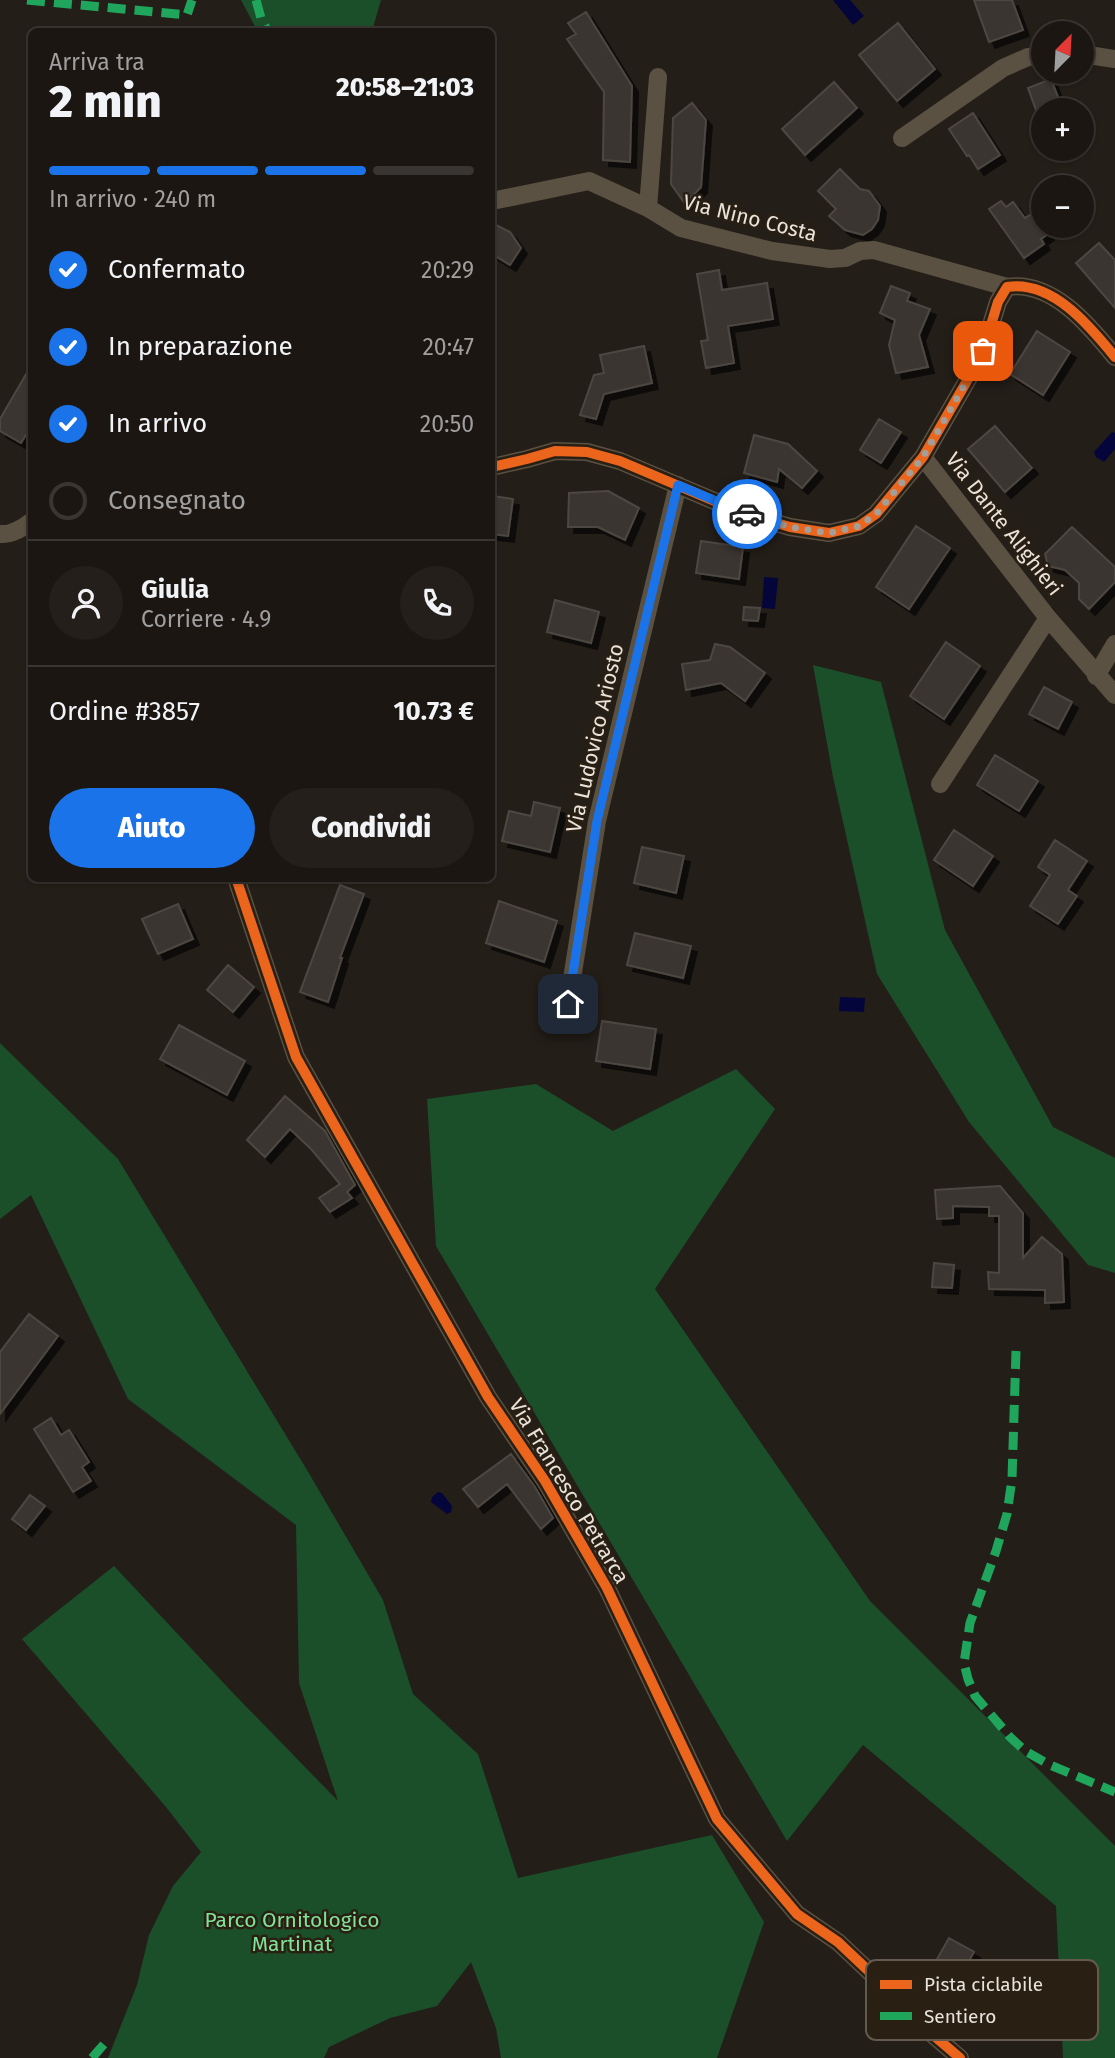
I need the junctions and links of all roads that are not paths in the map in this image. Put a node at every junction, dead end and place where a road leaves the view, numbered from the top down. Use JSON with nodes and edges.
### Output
{"nodes":[{"id":1,"x":1094,"y":56,"type":"edge"},
{"id":2,"x":1031,"y":57,"type":"edge"},
{"id":3,"x":1115,"y":59,"type":"edge"},
{"id":4,"x":658,"y":77,"type":"dead end"},
{"id":5,"x":902,"y":138,"type":"dead end"},
{"id":6,"x":495,"y":200,"type":"edge"},
{"id":7,"x":648,"y":208,"type":"junction"},
{"id":8,"x":1007,"y":287,"type":"junction"},
{"id":9,"x":1115,"y":357,"type":"edge"},
{"id":10,"x":923,"y":457,"type":"junction"},
{"id":11,"x":495,"y":466,"type":"edge"},
{"id":12,"x":678,"y":485,"type":"junction"},
{"id":13,"x":28,"y":524,"type":"edge"},
{"id":14,"x":0,"y":534,"type":"edge"},
{"id":15,"x":1048,"y":618,"type":"junction"},
{"id":16,"x":1115,"y":644,"type":"edge"},
{"id":17,"x":1096,"y":676,"type":"junction"},
{"id":18,"x":1115,"y":695,"type":"edge"},
{"id":19,"x":940,"y":784,"type":"dead end"},
{"id":20,"x":237,"y":882,"type":"edge"},
{"id":21,"x":568,"y":1004,"type":"dead end"},
{"id":22,"x":866,"y":1968,"type":"edge"},
{"id":23,"x":939,"y":2040,"type":"edge"},
{"id":24,"x":960,"y":2058,"type":"edge"}],
"edges":[{"from":1,"to":3,"type":"street"},
{"from":2,"to":5,"type":"street"},
{"from":4,"to":7,"type":"street"},
{"from":6,"to":7,"type":"street","name":"Via Nino Costa"},
{"from":7,"to":8,"type":"street","name":"Via Nino Costa"},
{"from":8,"to":9,"type":"street","name":"Via Nino Costa"},
{"from":8,"to":10,"type":"street"},
{"from":10,"to":12,"type":"street"},
{"from":10,"to":15,"type":"street","name":"Via Dante Alighieri"},
{"from":11,"to":12,"type":"street"},
{"from":12,"to":21,"type":"street","name":"Via Ludovico Ariosto"},
{"from":13,"to":14,"type":"street"},
{"from":15,"to":17,"type":"street","name":"Via Dante Alighieri"},
{"from":15,"to":19,"type":"street","name":"Via Dante Alighieri"},
{"from":16,"to":17,"type":"street"},
{"from":17,"to":18,"type":"street","name":"Via Dante Alighieri"},
{"from":20,"to":22,"type":"street","name":"Via Francesco Petrarca"},
{"from":23,"to":24,"type":"street","name":"Via Francesco Petrarca"}]}
